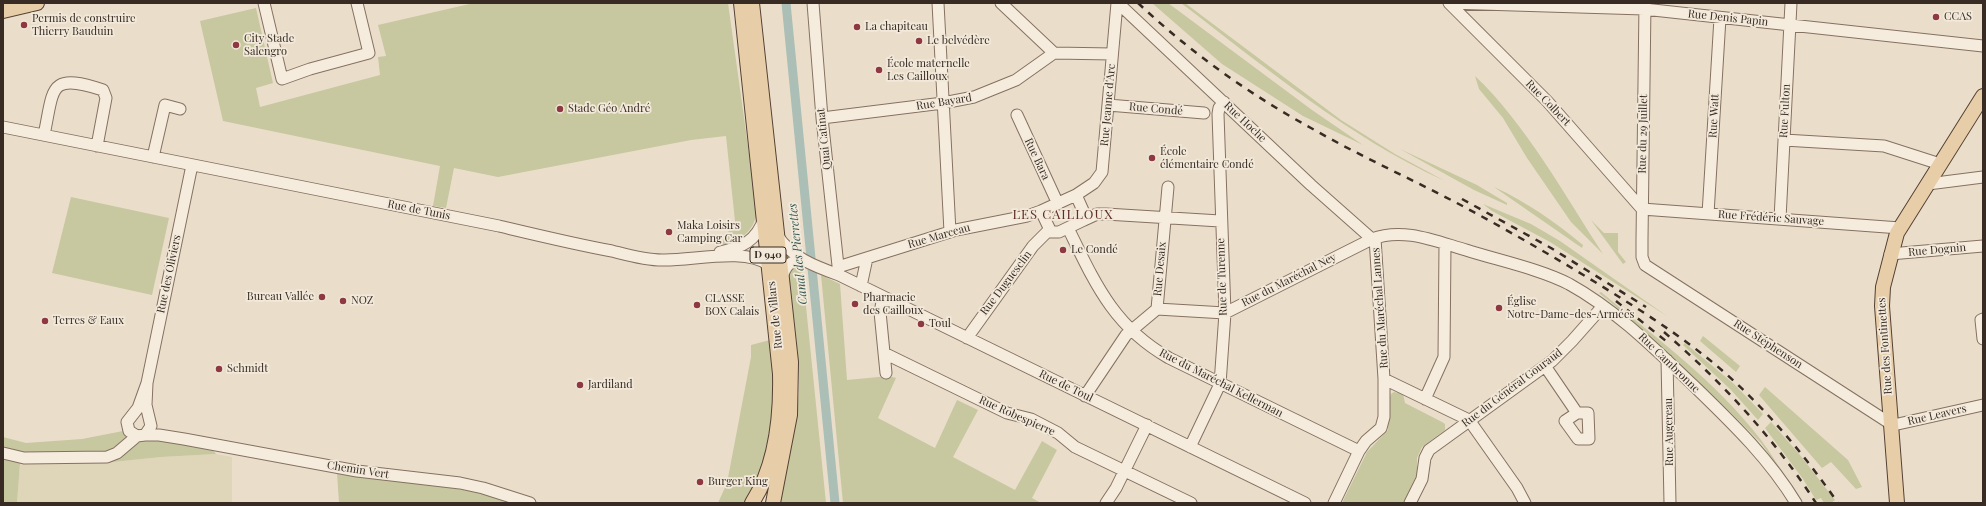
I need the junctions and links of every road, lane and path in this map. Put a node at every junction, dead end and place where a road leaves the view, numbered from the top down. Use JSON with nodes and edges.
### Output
{"nodes":[{"id":1,"x":9,"y":3,"type":"edge"},
{"id":2,"x":37,"y":3,"type":"edge"},
{"id":3,"x":264,"y":3,"type":"edge"},
{"id":4,"x":357,"y":3,"type":"edge"},
{"id":5,"x":741,"y":3,"type":"edge"},
{"id":6,"x":752,"y":3,"type":"edge"},
{"id":7,"x":813,"y":3,"type":"edge"},
{"id":8,"x":938,"y":3,"type":"edge"},
{"id":9,"x":1001,"y":3,"type":"edge"},
{"id":10,"x":1118,"y":3,"type":"edge"},
{"id":11,"x":1449,"y":3,"type":"edge"},
{"id":12,"x":1792,"y":3,"type":"edge"},
{"id":13,"x":3,"y":4,"type":"edge"},
{"id":14,"x":1645,"y":6,"type":"edge"},
{"id":15,"x":3,"y":11,"type":"edge"},
{"id":16,"x":1720,"y":18,"type":"junction"},
{"id":17,"x":1790,"y":25,"type":"junction"},
{"id":18,"x":1983,"y":46,"type":"edge"},
{"id":19,"x":1054,"y":53,"type":"junction"},
{"id":20,"x":1112,"y":54,"type":"junction"},
{"id":21,"x":1983,"y":96,"type":"edge"},
{"id":22,"x":1224,"y":102,"type":"junction"},
{"id":23,"x":943,"y":103,"type":"junction"},
{"id":24,"x":1108,"y":105,"type":"junction"},
{"id":25,"x":180,"y":108,"type":"dead end"},
{"id":26,"x":1204,"y":113,"type":"dead end"},
{"id":27,"x":1016,"y":115,"type":"dead end"},
{"id":28,"x":822,"y":118,"type":"junction"},
{"id":29,"x":3,"y":126,"type":"edge"},
{"id":30,"x":44,"y":135,"type":"junction"},
{"id":31,"x":1784,"y":140,"type":"junction"},
{"id":32,"x":97,"y":146,"type":"junction"},
{"id":33,"x":153,"y":157,"type":"junction"},
{"id":34,"x":1940,"y":164,"type":"junction"},
{"id":35,"x":192,"y":165,"type":"junction"},
{"id":36,"x":1983,"y":177,"type":"edge"},
{"id":37,"x":1928,"y":184,"type":"junction"},
{"id":38,"x":1168,"y":187,"type":"dead end"},
{"id":39,"x":1076,"y":195,"type":"junction"},
{"id":40,"x":1058,"y":204,"type":"junction"},
{"id":41,"x":1642,"y":209,"type":"junction"},
{"id":42,"x":1041,"y":211,"type":"junction"},
{"id":43,"x":1708,"y":214,"type":"junction"},
{"id":44,"x":764,"y":217,"type":"junction"},
{"id":45,"x":1165,"y":218,"type":"junction"},
{"id":46,"x":1780,"y":219,"type":"junction"},
{"id":47,"x":1084,"y":220,"type":"junction"},
{"id":48,"x":1220,"y":221,"type":"junction"},
{"id":49,"x":1068,"y":228,"type":"junction"},
{"id":50,"x":1900,"y":228,"type":"junction"},
{"id":51,"x":1048,"y":230,"type":"junction"},
{"id":52,"x":950,"y":232,"type":"junction"},
{"id":53,"x":1374,"y":238,"type":"junction"},
{"id":54,"x":781,"y":240,"type":"junction"},
{"id":55,"x":1445,"y":244,"type":"junction"},
{"id":56,"x":1983,"y":246,"type":"edge"},
{"id":57,"x":1890,"y":254,"type":"junction"},
{"id":58,"x":868,"y":258,"type":"junction"},
{"id":59,"x":684,"y":259,"type":"junction"},
{"id":60,"x":804,"y":261,"type":"junction"},
{"id":61,"x":769,"y":265,"type":"junction"},
{"id":62,"x":1645,"y":265,"type":"joint"},
{"id":63,"x":838,"y":271,"type":"junction"},
{"id":64,"x":782,"y":277,"type":"junction"},
{"id":65,"x":861,"y":286,"type":"junction"},
{"id":66,"x":883,"y":297,"type":"junction"},
{"id":67,"x":1603,"y":306,"type":"junction"},
{"id":68,"x":1157,"y":309,"type":"junction"},
{"id":69,"x":1225,"y":313,"type":"junction"},
{"id":70,"x":1982,"y":319,"type":"edge"},
{"id":71,"x":1131,"y":329,"type":"junction"},
{"id":72,"x":967,"y":338,"type":"junction"},
{"id":73,"x":1983,"y":339,"type":"edge"},
{"id":74,"x":884,"y":353,"type":"junction"},
{"id":75,"x":1667,"y":360,"type":"junction"},
{"id":76,"x":1545,"y":366,"type":"junction"},
{"id":77,"x":886,"y":373,"type":"dead end"},
{"id":78,"x":1384,"y":379,"type":"junction"},
{"id":79,"x":147,"y":383,"type":"junction"},
{"id":80,"x":1220,"y":384,"type":"junction"},
{"id":81,"x":1085,"y":396,"type":"junction"},
{"id":82,"x":1425,"y":399,"type":"junction"},
{"id":83,"x":1983,"y":405,"type":"edge"},
{"id":84,"x":1577,"y":413,"type":"dead end"},
{"id":85,"x":134,"y":414,"type":"junction"},
{"id":86,"x":149,"y":419,"type":"junction"},
{"id":87,"x":1470,"y":420,"type":"junction"},
{"id":88,"x":1891,"y":424,"type":"junction"},
{"id":89,"x":1147,"y":426,"type":"junction"},
{"id":90,"x":141,"y":436,"type":"junction"},
{"id":91,"x":184,"y":438,"type":"junction"},
{"id":92,"x":1190,"y":447,"type":"junction"},
{"id":93,"x":1359,"y":451,"type":"junction"},
{"id":94,"x":3,"y":453,"type":"edge"},
{"id":95,"x":1125,"y":470,"type":"junction"},
{"id":96,"x":1299,"y":502,"type":"edge"},
{"id":97,"x":530,"y":503,"type":"edge"},
{"id":98,"x":752,"y":503,"type":"edge"},
{"id":99,"x":773,"y":503,"type":"edge"},
{"id":100,"x":1106,"y":503,"type":"edge"},
{"id":101,"x":1191,"y":503,"type":"edge"},
{"id":102,"x":1334,"y":503,"type":"edge"},
{"id":103,"x":1410,"y":503,"type":"edge"},
{"id":104,"x":1525,"y":503,"type":"edge"},
{"id":105,"x":1670,"y":503,"type":"edge"},
{"id":106,"x":1796,"y":503,"type":"edge"},
{"id":107,"x":1897,"y":503,"type":"edge"}],
"edges":[{"from":1,"to":13,"type":"main road"},
{"from":2,"to":15,"type":"main road"},
{"from":3,"to":4,"type":"street"},
{"from":5,"to":44,"type":"main road","name":"Rue de Villars","number":"D 940"},
{"from":6,"to":54,"type":"main road","name":"Rue de Villars","number":"D 940"},
{"from":7,"to":28,"type":"street","name":"Quai Catinat"},
{"from":8,"to":23,"type":"street"},
{"from":9,"to":19,"type":"street"},
{"from":10,"to":20,"type":"street","name":"Rue Jeanne d'Arc"},
{"from":10,"to":22,"type":"street","name":"Rue Hoche"},
{"from":11,"to":14,"type":"street","name":"Rue Denis Papin"},
{"from":11,"to":41,"type":"street","name":"Rue Colbert"},
{"from":12,"to":17,"type":"street","name":"Rue Fulton"},
{"from":14,"to":16,"type":"street","name":"Rue Denis Papin"},
{"from":14,"to":41,"type":"street","name":"Rue du 29 Juillet"},
{"from":16,"to":17,"type":"street","name":"Rue Denis Papin"},
{"from":16,"to":43,"type":"street","name":"Rue Watt"},
{"from":17,"to":18,"type":"street","name":"Rue Denis Papin"},
{"from":17,"to":31,"type":"street","name":"Rue Fulton"},
{"from":19,"to":20,"type":"street"},
{"from":19,"to":23,"type":"street","name":"Rue Bayard"},
{"from":20,"to":24,"type":"street","name":"Rue Jeanne d'Arc"},
{"from":21,"to":34,"type":"main road","name":"Rue des Fontinettes"},
{"from":22,"to":48,"type":"street","name":"Rue de Turenne"},
{"from":22,"to":53,"type":"street","name":"Rue Hoche"},
{"from":23,"to":28,"type":"street","name":"Rue Bayard"},
{"from":23,"to":52,"type":"street"},
{"from":24,"to":26,"type":"street","name":"Rue Condé"},
{"from":24,"to":39,"type":"street","name":"Rue Jeanne d'Arc"},
{"from":25,"to":33,"type":"street"},
{"from":27,"to":40,"type":"street","name":"Rue Bara"},
{"from":28,"to":63,"type":"street","name":"Quai Catinat"},
{"from":29,"to":30,"type":"street","name":"Rue de Tunis"},
{"from":30,"to":32,"type":"street","name":"Rue de Tunis"},
{"from":30,"to":32,"type":"street"},
{"from":31,"to":34,"type":"street"},
{"from":31,"to":46,"type":"street","name":"Rue Fulton"},
{"from":32,"to":33,"type":"street","name":"Rue de Tunis"},
{"from":33,"to":35,"type":"street","name":"Rue de Tunis"},
{"from":34,"to":37,"type":"main road","name":"Rue des Fontinettes"},
{"from":35,"to":59,"type":"street","name":"Rue de Tunis"},
{"from":35,"to":79,"type":"street","name":"Rue des Oliviers"},
{"from":36,"to":37,"type":"street"},
{"from":37,"to":50,"type":"main road","name":"Rue des Fontinettes"},
{"from":38,"to":45,"type":"street","name":"Rue Desaix"},
{"from":39,"to":40,"type":"street","name":"Rue Jeanne d'Arc"},
{"from":39,"to":47,"type":"street"},
{"from":40,"to":42,"type":"street","name":"Rue Marceau"},
{"from":41,"to":43,"type":"street","name":"Rue Frédéric Sauvage"},
{"from":41,"to":62,"type":"street","name":"Rue du 29 Juillet"},
{"from":42,"to":51,"type":"street"},
{"from":42,"to":52,"type":"street","name":"Rue Marceau"},
{"from":43,"to":46,"type":"street","name":"Rue Frédéric Sauvage"},
{"from":44,"to":59,"type":"street","name":"Rue de Tunis"},
{"from":44,"to":61,"type":"main road","name":"Rue de Villars","number":"D 940"},
{"from":45,"to":47,"type":"street"},
{"from":45,"to":48,"type":"street"},
{"from":45,"to":68,"type":"street","name":"Rue Desaix"},
{"from":46,"to":50,"type":"street","name":"Rue Frédéric Sauvage"},
{"from":47,"to":49,"type":"street"},
{"from":48,"to":69,"type":"street","name":"Rue de Turenne"},
{"from":49,"to":51,"type":"street"},
{"from":49,"to":71,"type":"street","name":"Rue du Maréchal Kellerman"},
{"from":50,"to":57,"type":"main road","name":"Rue des Fontinettes"},
{"from":51,"to":72,"type":"street","name":"Rue Duguesclin"},
{"from":52,"to":58,"type":"street","name":"Rue Marceau"},
{"from":53,"to":55,"type":"street","name":"Rue Cambronne"},
{"from":53,"to":69,"type":"street","name":"Rue du Maréchal Ney"},
{"from":53,"to":78,"type":"street","name":"Rue du Maréchal Lannes"},
{"from":54,"to":60,"type":"street"},
{"from":54,"to":64,"type":"main road","name":"Rue de Villars","number":"D 940"},
{"from":55,"to":67,"type":"street","name":"Rue Cambronne"},
{"from":55,"to":82,"type":"street"},
{"from":56,"to":57,"type":"street","name":"Rue Dognin"},
{"from":57,"to":88,"type":"main road","name":"Rue des Fontinettes"},
{"from":58,"to":63,"type":"street","name":"Rue Marceau"},
{"from":58,"to":65,"type":"street"},
{"from":59,"to":61,"type":"street","name":"Rue de Tunis"},
{"from":60,"to":63,"type":"street","name":"Rue de Toul"},
{"from":60,"to":64,"type":"street"},
{"from":61,"to":98,"type":"main road","name":"Rue de Villars","number":"D 940"},
{"from":62,"to":88,"type":"street","name":"Rue Stéphenson"},
{"from":63,"to":65,"type":"street","name":"Rue de Toul"},
{"from":64,"to":99,"type":"main road","name":"Rue de Villars","number":"D 940"},
{"from":65,"to":66,"type":"street","name":"Rue de Toul"},
{"from":66,"to":72,"type":"street","name":"Rue de Toul"},
{"from":66,"to":74,"type":"street"},
{"from":67,"to":75,"type":"street","name":"Rue Cambronne"},
{"from":67,"to":76,"type":"street","name":"Rue du Général Gouraud"},
{"from":68,"to":69,"type":"street"},
{"from":68,"to":71,"type":"street","name":"Rue Desaix"},
{"from":69,"to":80,"type":"street","name":"Rue de Turenne"},
{"from":70,"to":73,"type":"street"},
{"from":71,"to":80,"type":"street","name":"Rue du Maréchal Kellerman"},
{"from":71,"to":81,"type":"street","name":"Rue Desaix"},
{"from":72,"to":81,"type":"street","name":"Rue de Toul"},
{"from":74,"to":77,"type":"street"},
{"from":74,"to":95,"type":"street","name":"Rue Robespierre"},
{"from":75,"to":105,"type":"street","name":"Rue Augereau"},
{"from":75,"to":106,"type":"street","name":"Rue Cambronne"},
{"from":76,"to":84,"type":"street"},
{"from":76,"to":87,"type":"street","name":"Rue du Général Gouraud"},
{"from":78,"to":82,"type":"street"},
{"from":78,"to":93,"type":"street","name":"Rue du Maréchal Lannes"},
{"from":79,"to":85,"type":"street"},
{"from":79,"to":86,"type":"street"},
{"from":80,"to":92,"type":"street","name":"Rue de Turenne"},
{"from":80,"to":93,"type":"street","name":"Rue du Maréchal Kellerman"},
{"from":81,"to":89,"type":"street","name":"Rue de Toul"},
{"from":82,"to":87,"type":"street"},
{"from":83,"to":88,"type":"street","name":"Rue Leavers"},
{"from":85,"to":86,"type":"street"},
{"from":85,"to":90,"type":"street"},
{"from":86,"to":90,"type":"street"},
{"from":86,"to":91,"type":"street","name":"Chemin Vert"},
{"from":87,"to":103,"type":"street","name":"Rue du Général Gouraud"},
{"from":87,"to":104,"type":"street"},
{"from":88,"to":107,"type":"main road","name":"Rue des Fontinettes"},
{"from":89,"to":92,"type":"street","name":"Rue de Toul"},
{"from":89,"to":95,"type":"street"},
{"from":90,"to":91,"type":"street","name":"Chemin Vert"},
{"from":90,"to":94,"type":"street"},
{"from":91,"to":97,"type":"street","name":"Chemin Vert"},
{"from":92,"to":96,"type":"street","name":"Rue de Toul"},
{"from":93,"to":102,"type":"street","name":"Rue du Maréchal Lannes"},
{"from":95,"to":100,"type":"street"},
{"from":95,"to":101,"type":"street","name":"Rue Robespierre"}]}
